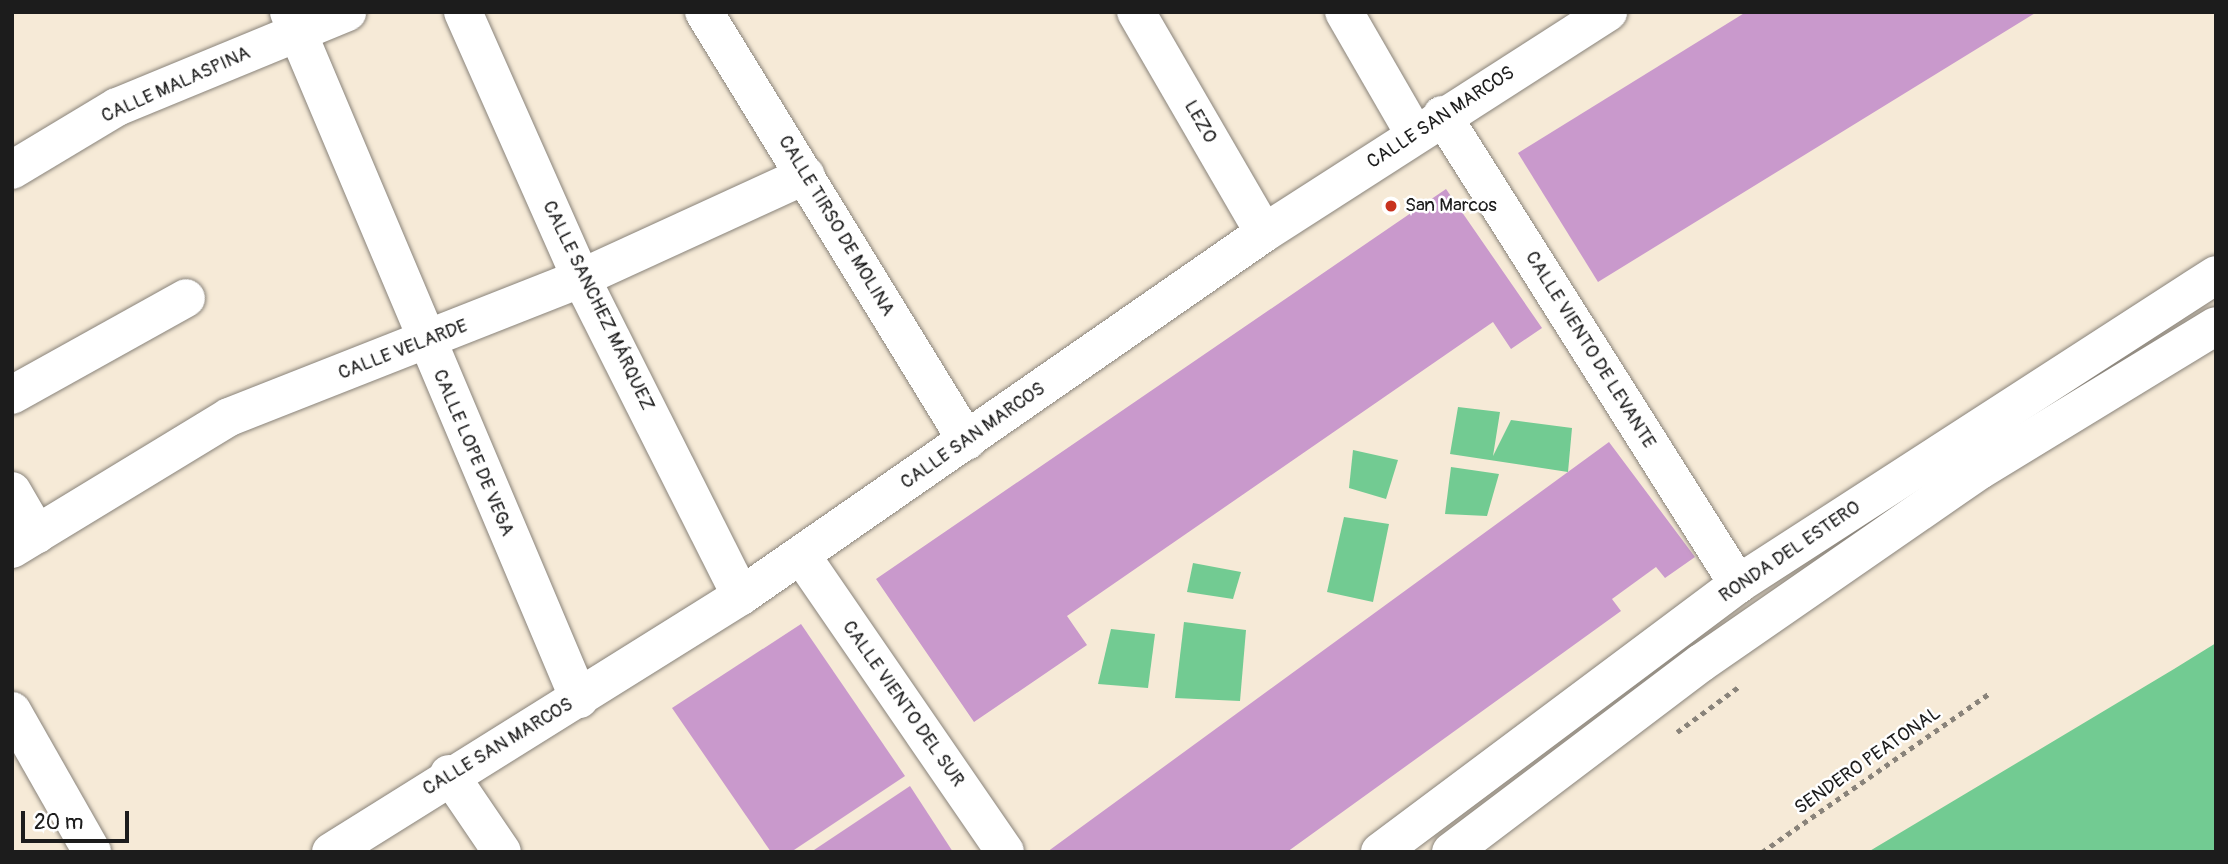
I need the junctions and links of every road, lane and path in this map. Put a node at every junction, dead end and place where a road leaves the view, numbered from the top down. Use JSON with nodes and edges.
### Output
{"nodes":[{"id":1,"x":347,"y":12,"type":"edge"},
{"id":2,"x":463,"y":12,"type":"edge"},
{"id":3,"x":705,"y":12,"type":"edge"},
{"id":4,"x":1136,"y":12,"type":"edge"},
{"id":5,"x":1344,"y":12,"type":"edge"},
{"id":6,"x":1608,"y":12,"type":"edge"},
{"id":7,"x":293,"y":22,"type":"edge"},
{"id":8,"x":1553,"y":26,"type":"edge"},
{"id":9,"x":1429,"y":125,"type":"junction"},
{"id":10,"x":12,"y":170,"type":"edge"},
{"id":11,"x":806,"y":174,"type":"junction"},
{"id":12,"x":1264,"y":233,"type":"junction"},
{"id":13,"x":2216,"y":275,"type":"edge"},
{"id":14,"x":581,"y":278,"type":"junction"},
{"id":15,"x":186,"y":299,"type":"dead end"},
{"id":16,"x":2216,"y":326,"type":"edge"},
{"id":17,"x":426,"y":342,"type":"junction"},
{"id":18,"x":12,"y":396,"type":"edge"},
{"id":19,"x":967,"y":441,"type":"junction"},
{"id":20,"x":12,"y":491,"type":"edge"},
{"id":21,"x":25,"y":541,"type":"edge"},
{"id":22,"x":801,"y":555,"type":"junction"},
{"id":23,"x":1738,"y":584,"type":"junction"},
{"id":24,"x":741,"y":596,"type":"junction"},
{"id":25,"x":1749,"y":679,"type":"dead end"},
{"id":26,"x":1990,"y":693,"type":"dead end"},
{"id":27,"x":579,"y":699,"type":"junction"},
{"id":28,"x":12,"y":711,"type":"edge"},
{"id":29,"x":1672,"y":737,"type":"dead end"},
{"id":30,"x":449,"y":774,"type":"junction"},
{"id":31,"x":92,"y":852,"type":"edge"},
{"id":32,"x":331,"y":852,"type":"edge"},
{"id":33,"x":502,"y":852,"type":"edge"},
{"id":34,"x":1005,"y":852,"type":"edge"},
{"id":35,"x":1380,"y":852,"type":"edge"},
{"id":36,"x":1451,"y":852,"type":"edge"},
{"id":37,"x":1762,"y":852,"type":"edge"}],
"edges":[{"from":1,"to":7,"type":"street","name":"CALLE MALASPINA"},
{"from":2,"to":14,"type":"street","name":"CALLE SANCHEZ MÁRQUEZ"},
{"from":3,"to":11,"type":"street","name":"CALLE TIRSO DE MOLINA"},
{"from":4,"to":12,"type":"street","name":"LEZO"},
{"from":5,"to":9,"type":"street","name":"CALLE VIENTO DE LEVANTE"},
{"from":6,"to":8,"type":"street","name":"CALLE SAN MARCOS"},
{"from":7,"to":10,"type":"street","name":"CALLE MALASPINA"},
{"from":7,"to":17,"type":"street","name":"CALLE LOPE DE VEGA"},
{"from":8,"to":9,"type":"street","name":"CALLE SAN MARCOS"},
{"from":9,"to":12,"type":"street","name":"CALLE SAN MARCOS"},
{"from":9,"to":23,"type":"street","name":"CALLE VIENTO DE LEVANTE"},
{"from":11,"to":14,"type":"street","name":"CALLE VELARDE"},
{"from":11,"to":19,"type":"street","name":"CALLE TIRSO DE MOLINA"},
{"from":12,"to":19,"type":"street","name":"CALLE SAN MARCOS"},
{"from":13,"to":23,"type":"street","name":"RONDA DEL ESTERO"},
{"from":14,"to":17,"type":"street","name":"CALLE VELARDE"},
{"from":14,"to":24,"type":"street","name":"CALLE SANCHEZ MÁRQUEZ"},
{"from":15,"to":18,"type":"street"},
{"from":16,"to":36,"type":"street","name":"RONDA DEL ESTERO"},
{"from":17,"to":21,"type":"street","name":"CALLE VELARDE"},
{"from":17,"to":27,"type":"street","name":"CALLE LOPE DE VEGA"},
{"from":19,"to":22,"type":"street","name":"CALLE SAN MARCOS"},
{"from":20,"to":21,"type":"street"},
{"from":22,"to":24,"type":"street","name":"CALLE SAN MARCOS"},
{"from":22,"to":34,"type":"street","name":"CALLE VIENTO DEL SUR"},
{"from":23,"to":35,"type":"street","name":"RONDA DEL ESTERO"},
{"from":24,"to":27,"type":"street","name":"CALLE SAN MARCOS"},
{"from":25,"to":29,"type":"path"},
{"from":26,"to":37,"type":"path","name":"SENDERO PEATONAL"},
{"from":27,"to":30,"type":"street","name":"CALLE SAN MARCOS"},
{"from":28,"to":31,"type":"street"},
{"from":30,"to":32,"type":"street","name":"CALLE SAN MARCOS"},
{"from":30,"to":33,"type":"street"}]}
